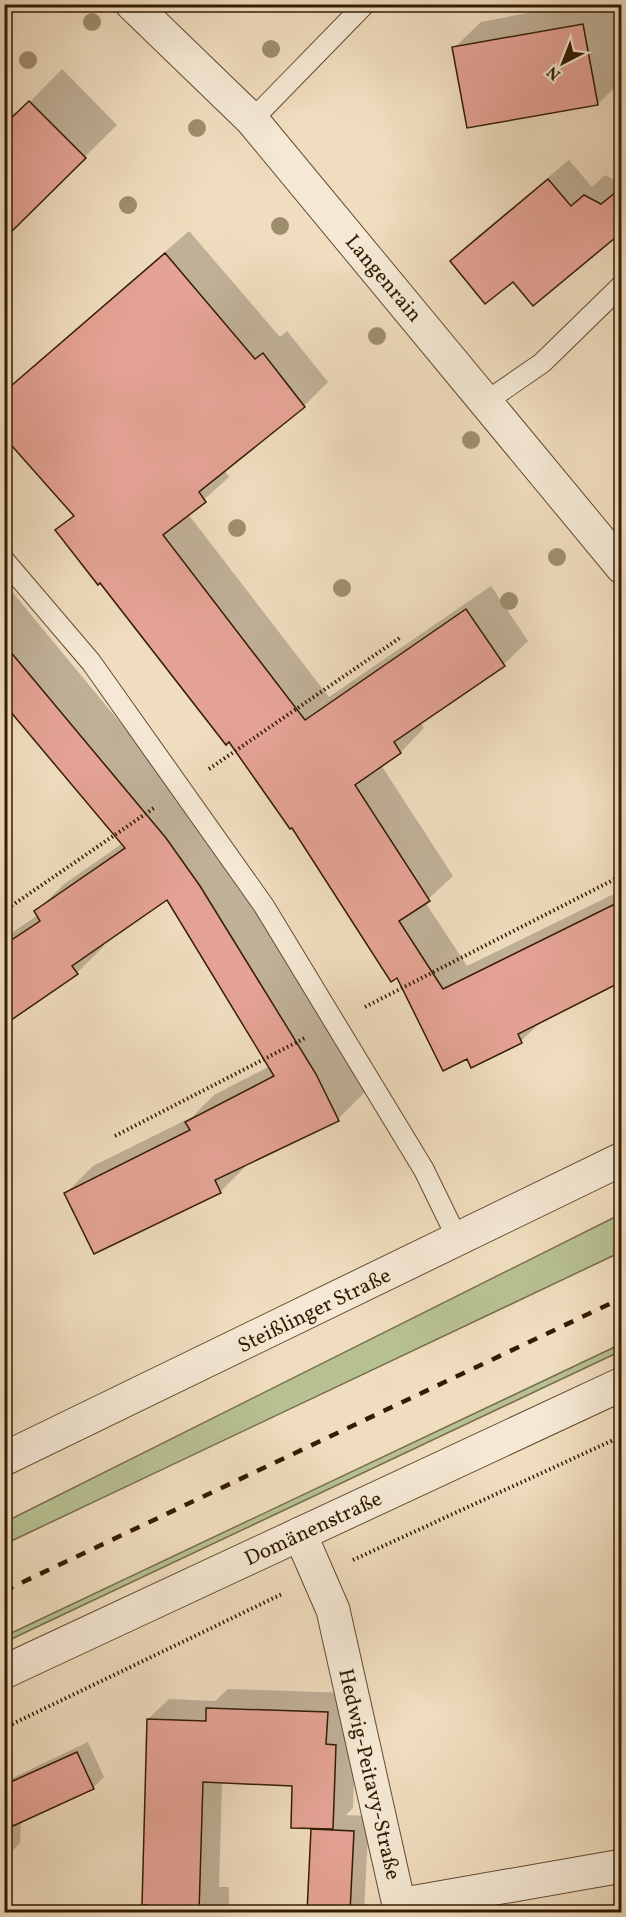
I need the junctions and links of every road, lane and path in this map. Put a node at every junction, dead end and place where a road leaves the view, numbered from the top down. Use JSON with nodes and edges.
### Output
{"nodes":[{"id":1,"x":132,"y":4,"type":"edge"},
{"id":2,"x":365,"y":4,"type":"edge"},
{"id":3,"x":252,"y":120,"type":"junction"},
{"id":4,"x":621,"y":285,"type":"edge"},
{"id":5,"x":487,"y":401,"type":"junction"},
{"id":6,"x":4,"y":560,"type":"edge"},
{"id":7,"x":621,"y":567,"type":"edge"},
{"id":8,"x":621,"y":1159,"type":"edge"},
{"id":9,"x":458,"y":1240,"type":"junction"},
{"id":10,"x":621,"y":1385,"type":"edge"},
{"id":11,"x":4,"y":1459,"type":"edge"},
{"id":12,"x":300,"y":1534,"type":"junction"},
{"id":13,"x":4,"y":1672,"type":"edge"},
{"id":14,"x":621,"y":1866,"type":"edge"}],
"edges":[{"from":1,"to":3,"type":"street","name":"Langenrain"},
{"from":2,"to":3,"type":"lane"},
{"from":3,"to":5,"type":"street","name":"Langenrain"},
{"from":4,"to":5,"type":"lane"},
{"from":5,"to":7,"type":"street","name":"Langenrain"},
{"from":6,"to":9,"type":"lane"},
{"from":8,"to":9,"type":"street","name":"Steißlinger Straße"},
{"from":9,"to":11,"type":"street","name":"Steißlinger Straße"},
{"from":10,"to":12,"type":"street","name":"Domänenstraße"},
{"from":12,"to":13,"type":"street","name":"Domänenstraße"},
{"from":12,"to":14,"type":"street","name":"Hedwig-Peitavy-Straße"}]}
